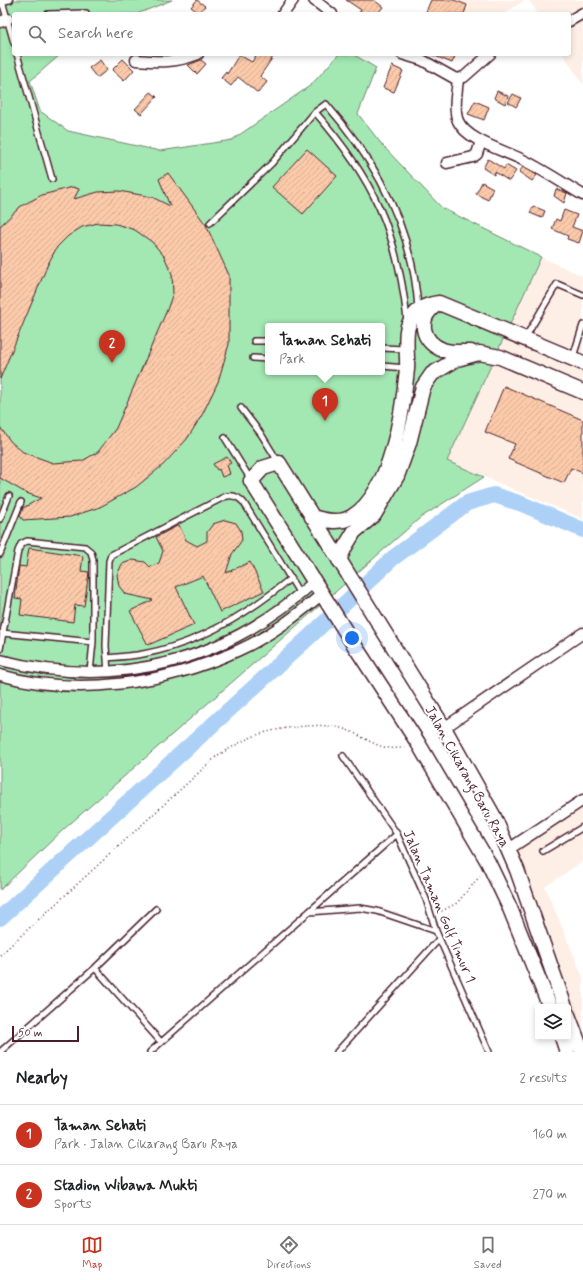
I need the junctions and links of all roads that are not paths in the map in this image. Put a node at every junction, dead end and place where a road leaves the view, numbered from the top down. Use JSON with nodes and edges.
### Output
{"nodes":[{"id":1,"x":293,"y":0,"type":"edge"},
{"id":2,"x":314,"y":0,"type":"edge"},
{"id":3,"x":4,"y":1,"type":"edge"},
{"id":4,"x":284,"y":12,"type":"edge"},
{"id":5,"x":329,"y":12,"type":"edge"},
{"id":6,"x":583,"y":13,"type":"edge"},
{"id":7,"x":7,"y":20,"type":"edge"},
{"id":8,"x":571,"y":20,"type":"edge"},
{"id":9,"x":12,"y":36,"type":"edge"},
{"id":10,"x":18,"y":56,"type":"edge"},
{"id":11,"x":193,"y":56,"type":"edge"},
{"id":12,"x":409,"y":56,"type":"edge"},
{"id":13,"x":488,"y":56,"type":"edge"},
{"id":14,"x":136,"y":60,"type":"dead end"},
{"id":15,"x":458,"y":78,"type":"junction"},
{"id":16,"x":315,"y":112,"type":"junction"},
{"id":17,"x":481,"y":141,"type":"junction"},
{"id":18,"x":447,"y":163,"type":"dead end"},
{"id":19,"x":52,"y":179,"type":"dead end"},
{"id":20,"x":583,"y":195,"type":"edge"},
{"id":21,"x":210,"y":223,"type":"dead end"},
{"id":22,"x":583,"y":295,"type":"edge"},
{"id":23,"x":439,"y":303,"type":"junction"},
{"id":24,"x":418,"y":309,"type":"junction"},
{"id":25,"x":408,"y":325,"type":"junction"},
{"id":26,"x":583,"y":325,"type":"edge"},
{"id":27,"x":525,"y":338,"type":"junction"},
{"id":28,"x":254,"y":341,"type":"dead end"},
{"id":29,"x":265,"y":341,"type":"edge"},
{"id":30,"x":385,"y":348,"type":"edge"},
{"id":31,"x":408,"y":349,"type":"junction"},
{"id":32,"x":479,"y":353,"type":"junction"},
{"id":33,"x":253,"y":358,"type":"dead end"},
{"id":34,"x":265,"y":359,"type":"edge"},
{"id":35,"x":578,"y":360,"type":"edge"},
{"id":36,"x":385,"y":366,"type":"edge"},
{"id":37,"x":407,"y":368,"type":"junction"},
{"id":38,"x":583,"y":392,"type":"edge"},
{"id":39,"x":241,"y":408,"type":"dead end"},
{"id":40,"x":224,"y":438,"type":"dead end"},
{"id":41,"x":279,"y":463,"type":"junction"},
{"id":42,"x":251,"y":481,"type":"junction"},
{"id":43,"x":9,"y":496,"type":"dead end"},
{"id":44,"x":20,"y":502,"type":"dead end"},
{"id":45,"x":312,"y":517,"type":"junction"},
{"id":46,"x":0,"y":519,"type":"edge"},
{"id":47,"x":0,"y":554,"type":"edge"},
{"id":48,"x":340,"y":560,"type":"junction"},
{"id":49,"x":291,"y":578,"type":"junction"},
{"id":50,"x":315,"y":581,"type":"junction"},
{"id":51,"x":300,"y":594,"type":"junction"},
{"id":52,"x":322,"y":594,"type":"junction"},
{"id":53,"x":2,"y":633,"type":"junction"},
{"id":54,"x":583,"y":633,"type":"edge"},
{"id":55,"x":93,"y":642,"type":"junction"},
{"id":56,"x":0,"y":649,"type":"edge"},
{"id":57,"x":107,"y":658,"type":"junction"},
{"id":58,"x":0,"y":660,"type":"edge"},
{"id":59,"x":108,"y":672,"type":"junction"},
{"id":60,"x":90,"y":673,"type":"junction"},
{"id":61,"x":0,"y":675,"type":"edge"},
{"id":62,"x":444,"y":728,"type":"junction"},
{"id":63,"x":343,"y":756,"type":"dead end"},
{"id":64,"x":583,"y":800,"type":"edge"},
{"id":65,"x":583,"y":827,"type":"edge"},
{"id":66,"x":397,"y":834,"type":"junction"},
{"id":67,"x":509,"y":849,"type":"junction"},
{"id":68,"x":543,"y":851,"type":"dead end"},
{"id":69,"x":156,"y":909,"type":"dead end"},
{"id":70,"x":309,"y":912,"type":"junction"},
{"id":71,"x":436,"y":931,"type":"junction"},
{"id":72,"x":439,"y":939,"type":"junction"},
{"id":73,"x":95,"y":968,"type":"junction"},
{"id":74,"x":549,"y":1004,"type":"edge"},
{"id":75,"x":564,"y":1004,"type":"edge"},
{"id":76,"x":571,"y":1023,"type":"edge"},
{"id":77,"x":563,"y":1040,"type":"edge"},
{"id":78,"x":161,"y":1042,"type":"junction"},
{"id":79,"x":0,"y":1052,"type":"edge"},
{"id":80,"x":150,"y":1052,"type":"edge"},
{"id":81,"x":337,"y":1052,"type":"edge"},
{"id":82,"x":489,"y":1052,"type":"edge"},
{"id":83,"x":568,"y":1052,"type":"edge"},
{"id":84,"x":582,"y":1052,"type":"edge"}],
"edges":[{"from":1,"to":4,"type":"street"},
{"from":2,"to":5,"type":"street"},
{"from":3,"to":7,"type":"lane"},
{"from":6,"to":8,"type":"street"},
{"from":7,"to":9,"type":"lane"},
{"from":10,"to":19,"type":"lane"},
{"from":11,"to":14,"type":"street"},
{"from":12,"to":15,"type":"street"},
{"from":13,"to":15,"type":"street"},
{"from":15,"to":17,"type":"street"},
{"from":16,"to":21,"type":"lane"},
{"from":16,"to":24,"type":"lane"},
{"from":16,"to":25,"type":"lane"},
{"from":17,"to":18,"type":"street"},
{"from":17,"to":20,"type":"street"},
{"from":22,"to":27,"type":"lane"},
{"from":23,"to":24,"type":"main road"},
{"from":23,"to":27,"type":"main road"},
{"from":23,"to":32,"type":"main road"},
{"from":24,"to":25,"type":"main road"},
{"from":25,"to":31,"type":"main road"},
{"from":26,"to":35,"type":"lane"},
{"from":27,"to":35,"type":"main road"},
{"from":28,"to":29,"type":"lane"},
{"from":30,"to":31,"type":"lane"},
{"from":31,"to":37,"type":"main road"},
{"from":32,"to":38,"type":"main road"},
{"from":32,"to":48,"type":"main road"},
{"from":33,"to":34,"type":"lane"},
{"from":36,"to":37,"type":"lane"},
{"from":37,"to":45,"type":"main road"},
{"from":39,"to":41,"type":"lane","name":"Jalan Cikarang Baru Raya"},
{"from":40,"to":42,"type":"lane","name":"Jalan Cikarang Baru Raya"},
{"from":41,"to":42,"type":"main road"},
{"from":41,"to":45,"type":"main road","name":"Jalan Cikarang Baru Raya"},
{"from":42,"to":50,"type":"main road","name":"Jalan Cikarang Baru Raya"},
{"from":43,"to":46,"type":"lane"},
{"from":44,"to":47,"type":"lane"},
{"from":45,"to":48,"type":"main road","name":"Jalan Cikarang Baru Raya"},
{"from":48,"to":62,"type":"main road","name":"Jalan Cikarang Baru Raya"},
{"from":49,"to":51,"type":"lane"},
{"from":49,"to":57,"type":"lane"},
{"from":49,"to":57,"type":"lane"},
{"from":50,"to":51,"type":"street"},
{"from":50,"to":52,"type":"main road","name":"Jalan Cikarang Baru Raya"},
{"from":51,"to":59,"type":"street"},
{"from":52,"to":61,"type":"street"},
{"from":52,"to":74,"type":"main road","name":"Jalan Cikarang Baru Raya"},
{"from":53,"to":55,"type":"lane"},
{"from":53,"to":55,"type":"lane"},
{"from":53,"to":56,"type":"lane"},
{"from":54,"to":62,"type":"street"},
{"from":55,"to":60,"type":"lane"},
{"from":57,"to":59,"type":"lane"},
{"from":58,"to":60,"type":"street"},
{"from":59,"to":60,"type":"street"},
{"from":62,"to":67,"type":"main road","name":"Jalan Cikarang Baru Raya"},
{"from":63,"to":66,"type":"lane","name":"Jalan Taman Golf Timur 1"},
{"from":64,"to":67,"type":"street"},
{"from":65,"to":68,"type":"lane"},
{"from":66,"to":70,"type":"lane"},
{"from":66,"to":71,"type":"lane","name":"Jalan Taman Golf Timur 1"},
{"from":67,"to":75,"type":"main road","name":"Jalan Cikarang Baru Raya"},
{"from":69,"to":73,"type":"lane"},
{"from":70,"to":71,"type":"lane"},
{"from":70,"to":78,"type":"lane"},
{"from":71,"to":72,"type":"lane","name":"Jalan Taman Golf Timur 1"},
{"from":72,"to":81,"type":"lane"},
{"from":72,"to":82,"type":"lane","name":"Jalan Taman Golf Timur 1"},
{"from":73,"to":78,"type":"lane"},
{"from":73,"to":79,"type":"lane"},
{"from":76,"to":84,"type":"main road"},
{"from":77,"to":83,"type":"main road"},
{"from":78,"to":80,"type":"lane"}]}
